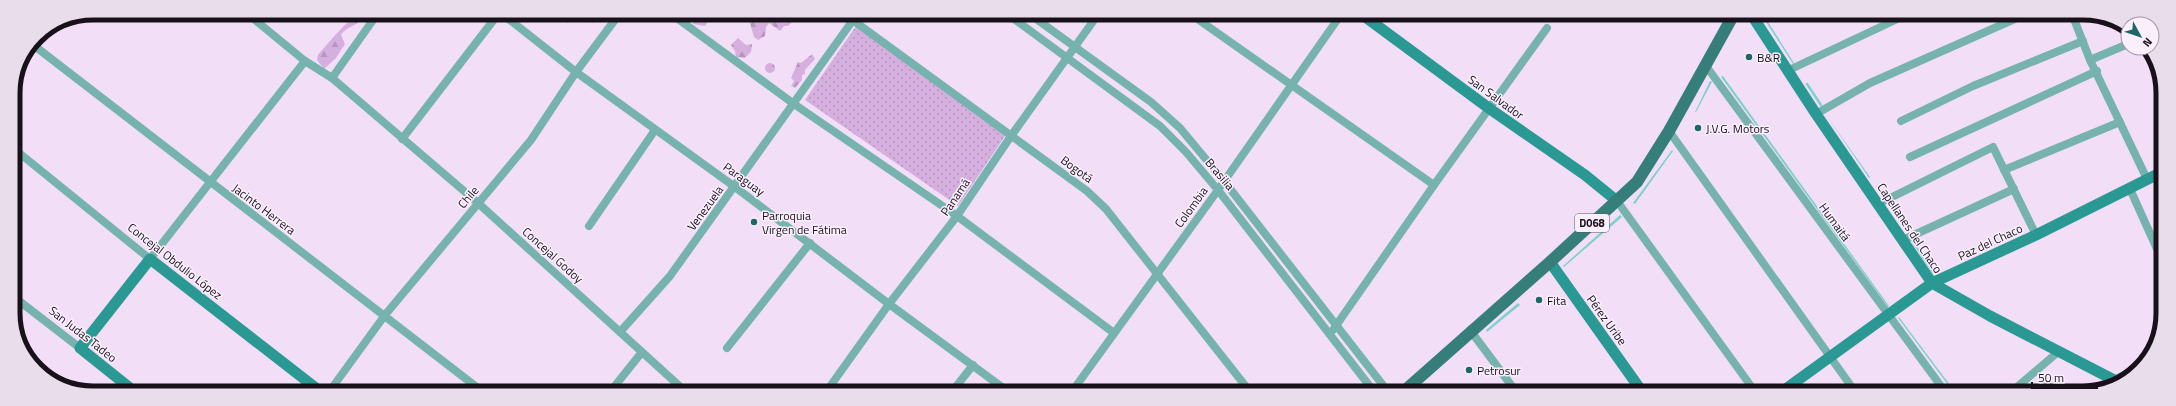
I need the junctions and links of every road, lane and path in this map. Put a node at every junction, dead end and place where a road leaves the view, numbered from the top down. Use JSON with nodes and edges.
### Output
{"nodes":[{"id":1,"x":256,"y":20,"type":"edge"},
{"id":2,"x":373,"y":20,"type":"edge"},
{"id":3,"x":495,"y":20,"type":"edge"},
{"id":4,"x":509,"y":20,"type":"edge"},
{"id":5,"x":615,"y":20,"type":"edge"},
{"id":6,"x":680,"y":20,"type":"edge"},
{"id":7,"x":1016,"y":20,"type":"edge"},
{"id":8,"x":1038,"y":20,"type":"edge"},
{"id":9,"x":1094,"y":20,"type":"edge"},
{"id":10,"x":1199,"y":20,"type":"edge"},
{"id":11,"x":1337,"y":20,"type":"edge"},
{"id":12,"x":1368,"y":20,"type":"edge"},
{"id":13,"x":1731,"y":20,"type":"edge"},
{"id":14,"x":1755,"y":20,"type":"edge"},
{"id":15,"x":1895,"y":20,"type":"edge"},
{"id":16,"x":2012,"y":20,"type":"edge"},
{"id":17,"x":2074,"y":20,"type":"edge"},
{"id":18,"x":853,"y":21,"type":"joint"},
{"id":19,"x":1547,"y":28,"type":"dead end"},
{"id":20,"x":2083,"y":42,"type":"junction"},
{"id":21,"x":36,"y":47,"type":"edge"},
{"id":22,"x":1076,"y":47,"type":"junction"},
{"id":23,"x":2120,"y":47,"type":"edge"},
{"id":24,"x":1068,"y":58,"type":"junction"},
{"id":25,"x":2090,"y":60,"type":"junction"},
{"id":26,"x":305,"y":61,"type":"junction"},
{"id":27,"x":1706,"y":66,"type":"junction"},
{"id":28,"x":1789,"y":70,"type":"junction"},
{"id":29,"x":2097,"y":71,"type":"junction"},
{"id":30,"x":576,"y":72,"type":"junction"},
{"id":31,"x":332,"y":78,"type":"junction"},
{"id":32,"x":1291,"y":85,"type":"junction"},
{"id":33,"x":794,"y":104,"type":"junction"},
{"id":34,"x":1490,"y":109,"type":"junction"},
{"id":35,"x":1816,"y":114,"type":"junction"},
{"id":36,"x":1901,"y":121,"type":"dead end"},
{"id":37,"x":2120,"y":122,"type":"junction"},
{"id":38,"x":655,"y":130,"type":"junction"},
{"id":39,"x":1669,"y":131,"type":"junction"},
{"id":40,"x":1010,"y":136,"type":"junction"},
{"id":41,"x":402,"y":139,"type":"junction"},
{"id":42,"x":20,"y":154,"type":"edge"},
{"id":43,"x":1910,"y":157,"type":"dead end"},
{"id":44,"x":2004,"y":170,"type":"junction"},
{"id":45,"x":2156,"y":175,"type":"edge"},
{"id":46,"x":2147,"y":179,"type":"junction"},
{"id":47,"x":1224,"y":181,"type":"junction"},
{"id":48,"x":210,"y":183,"type":"junction"},
{"id":49,"x":1434,"y":185,"type":"junction"},
{"id":50,"x":735,"y":187,"type":"junction"},
{"id":51,"x":2014,"y":189,"type":"junction"},
{"id":52,"x":2130,"y":189,"type":"junction"},
{"id":53,"x":1218,"y":190,"type":"junction"},
{"id":54,"x":1617,"y":201,"type":"junction"},
{"id":55,"x":478,"y":203,"type":"junction"},
{"id":56,"x":1878,"y":204,"type":"junction"},
{"id":57,"x":957,"y":216,"type":"junction"},
{"id":58,"x":589,"y":226,"type":"dead end"},
{"id":59,"x":2036,"y":235,"type":"junction"},
{"id":60,"x":1903,"y":240,"type":"junction"},
{"id":61,"x":810,"y":243,"type":"junction"},
{"id":62,"x":1273,"y":244,"type":"junction"},
{"id":63,"x":2156,"y":247,"type":"edge"},
{"id":64,"x":1264,"y":250,"type":"junction"},
{"id":65,"x":150,"y":259,"type":"junction"},
{"id":66,"x":1550,"y":262,"type":"junction"},
{"id":67,"x":1157,"y":274,"type":"junction"},
{"id":68,"x":1932,"y":283,"type":"junction"},
{"id":69,"x":20,"y":302,"type":"edge"},
{"id":70,"x":889,"y":304,"type":"junction"},
{"id":71,"x":384,"y":315,"type":"junction"},
{"id":72,"x":1888,"y":315,"type":"junction"},
{"id":73,"x":1336,"y":327,"type":"junction"},
{"id":74,"x":1470,"y":330,"type":"junction"},
{"id":75,"x":620,"y":332,"type":"junction"},
{"id":76,"x":1114,"y":332,"type":"junction"},
{"id":77,"x":1329,"y":335,"type":"junction"},
{"id":78,"x":80,"y":348,"type":"junction"},
{"id":79,"x":727,"y":348,"type":"dead end"},
{"id":80,"x":642,"y":352,"type":"junction"},
{"id":81,"x":2058,"y":352,"type":"junction"},
{"id":82,"x":1829,"y":357,"type":"junction"},
{"id":83,"x":973,"y":365,"type":"junction"},
{"id":84,"x":2112,"y":379,"type":"edge"},
{"id":85,"x":128,"y":386,"type":"edge"},
{"id":86,"x":313,"y":386,"type":"edge"},
{"id":87,"x":332,"y":386,"type":"edge"},
{"id":88,"x":475,"y":386,"type":"edge"},
{"id":89,"x":615,"y":386,"type":"edge"},
{"id":90,"x":679,"y":386,"type":"edge"},
{"id":91,"x":830,"y":386,"type":"edge"},
{"id":92,"x":956,"y":386,"type":"edge"},
{"id":93,"x":1002,"y":386,"type":"edge"},
{"id":94,"x":1076,"y":386,"type":"edge"},
{"id":95,"x":1245,"y":386,"type":"edge"},
{"id":96,"x":1369,"y":386,"type":"edge"},
{"id":97,"x":1383,"y":386,"type":"edge"},
{"id":98,"x":1410,"y":386,"type":"edge"},
{"id":99,"x":1512,"y":386,"type":"edge"},
{"id":100,"x":1638,"y":386,"type":"edge"},
{"id":101,"x":1751,"y":386,"type":"edge"},
{"id":102,"x":1790,"y":386,"type":"edge"},
{"id":103,"x":1851,"y":386,"type":"edge"},
{"id":104,"x":1941,"y":386,"type":"edge"},
{"id":105,"x":2018,"y":386,"type":"edge"}],
"edges":[{"from":1,"to":26,"type":"street","name":"Concejal Godoy"},
{"from":2,"to":31,"type":"street"},
{"from":3,"to":41,"type":"street"},
{"from":4,"to":30,"type":"street","name":"Paraguay"},
{"from":5,"to":30,"type":"street","name":"Chile"},
{"from":6,"to":33,"type":"street"},
{"from":7,"to":24,"type":"street","name":"Brasilia"},
{"from":8,"to":22,"type":"street","name":"Brasilia"},
{"from":9,"to":22,"type":"street","name":"Panamá"},
{"from":10,"to":32,"type":"street"},
{"from":11,"to":32,"type":"street","name":"Colombia"},
{"from":12,"to":34,"type":"street","name":"San Salvador"},
{"from":13,"to":27,"type":"main road","number":"D068"},
{"from":14,"to":28,"type":"street","name":"Capellanes del Chaco"},
{"from":15,"to":28,"type":"street"},
{"from":16,"to":35,"type":"street"},
{"from":17,"to":20,"type":"street"},
{"from":18,"to":33,"type":"street","name":"Venezuela"},
{"from":18,"to":40,"type":"street","name":"Bogotá"},
{"from":19,"to":34,"type":"street"},
{"from":20,"to":25,"type":"street"},
{"from":20,"to":36,"type":"street"},
{"from":21,"to":48,"type":"street","name":"Jacinto Herrera"},
{"from":22,"to":24,"type":"street","name":"Panamá"},
{"from":22,"to":47,"type":"street","name":"Brasilia"},
{"from":23,"to":25,"type":"street"},
{"from":24,"to":40,"type":"street","name":"Panamá"},
{"from":24,"to":53,"type":"street","name":"Brasilia"},
{"from":25,"to":29,"type":"street"},
{"from":26,"to":31,"type":"street","name":"Concejal Godoy"},
{"from":26,"to":48,"type":"street"},
{"from":27,"to":39,"type":"main road","number":"D068"},
{"from":27,"to":72,"type":"street","name":"Humaitá"},
{"from":28,"to":35,"type":"street","name":"Capellanes del Chaco"},
{"from":29,"to":37,"type":"street"},
{"from":29,"to":43,"type":"street"},
{"from":30,"to":38,"type":"street","name":"Paraguay"},
{"from":30,"to":55,"type":"street","name":"Chile"},
{"from":31,"to":41,"type":"street","name":"Concejal Godoy"},
{"from":32,"to":47,"type":"street","name":"Colombia"},
{"from":32,"to":49,"type":"street"},
{"from":33,"to":50,"type":"street","name":"Venezuela"},
{"from":33,"to":57,"type":"street"},
{"from":34,"to":49,"type":"street"},
{"from":34,"to":54,"type":"street","name":"San Salvador"},
{"from":35,"to":56,"type":"street","name":"Capellanes del Chaco"},
{"from":37,"to":44,"type":"street"},
{"from":37,"to":46,"type":"street"},
{"from":38,"to":50,"type":"street","name":"Paraguay"},
{"from":38,"to":58,"type":"street"},
{"from":39,"to":54,"type":"main road","number":"D068"},
{"from":39,"to":82,"type":"street"},
{"from":40,"to":57,"type":"street","name":"Panamá"},
{"from":40,"to":67,"type":"street","name":"Bogotá"},
{"from":41,"to":55,"type":"street","name":"Concejal Godoy"},
{"from":42,"to":65,"type":"street","name":"Concejal Obdulio López"},
{"from":44,"to":51,"type":"street"},
{"from":44,"to":56,"type":"street"},
{"from":45,"to":46,"type":"street","name":"Paz del Chaco"},
{"from":46,"to":52,"type":"street","name":"Paz del Chaco"},
{"from":47,"to":53,"type":"street","name":"Colombia"},
{"from":47,"to":62,"type":"street","name":"Brasilia"},
{"from":48,"to":65,"type":"street"},
{"from":48,"to":71,"type":"street","name":"Jacinto Herrera"},
{"from":49,"to":73,"type":"street"},
{"from":50,"to":61,"type":"street","name":"Paraguay"},
{"from":50,"to":75,"type":"street","name":"Venezuela"},
{"from":51,"to":59,"type":"street"},
{"from":51,"to":60,"type":"street"},
{"from":52,"to":59,"type":"street","name":"Paz del Chaco"},
{"from":52,"to":63,"type":"street"},
{"from":53,"to":64,"type":"street","name":"Brasilia"},
{"from":53,"to":67,"type":"street","name":"Colombia"},
{"from":54,"to":66,"type":"main road","number":"D068"},
{"from":54,"to":101,"type":"street"},
{"from":55,"to":71,"type":"street","name":"Chile"},
{"from":55,"to":75,"type":"street","name":"Concejal Godoy"},
{"from":56,"to":60,"type":"street","name":"Capellanes del Chaco"},
{"from":57,"to":70,"type":"street","name":"Panamá"},
{"from":57,"to":76,"type":"street"},
{"from":59,"to":68,"type":"street","name":"Paz del Chaco"},
{"from":60,"to":68,"type":"street","name":"Capellanes del Chaco"},
{"from":61,"to":70,"type":"street","name":"Paraguay"},
{"from":61,"to":79,"type":"street"},
{"from":62,"to":64,"type":"street"},
{"from":62,"to":73,"type":"street","name":"Brasilia"},
{"from":64,"to":77,"type":"street","name":"Brasilia"},
{"from":65,"to":78,"type":"street"},
{"from":65,"to":86,"type":"street","name":"Concejal Obdulio López"},
{"from":66,"to":74,"type":"main road","number":"D068"},
{"from":66,"to":100,"type":"street","name":"Pérez Uribe"},
{"from":67,"to":76,"type":"street","name":"Colombia"},
{"from":67,"to":95,"type":"street","name":"Bogotá"},
{"from":68,"to":72,"type":"street","name":"Paz del Chaco"},
{"from":68,"to":81,"type":"street","name":"Capellanes del Chaco"},
{"from":69,"to":78,"type":"street","name":"San Judas Tadeo"},
{"from":70,"to":83,"type":"street","name":"Paraguay"},
{"from":70,"to":91,"type":"street","name":"Panamá"},
{"from":71,"to":87,"type":"street","name":"Chile"},
{"from":71,"to":88,"type":"street","name":"Jacinto Herrera"},
{"from":72,"to":82,"type":"street","name":"Paz del Chaco"},
{"from":72,"to":104,"type":"street","name":"Humaitá"},
{"from":73,"to":77,"type":"street"},
{"from":73,"to":97,"type":"street","name":"Brasilia"},
{"from":74,"to":98,"type":"main road","number":"D068"},
{"from":74,"to":99,"type":"street"},
{"from":75,"to":80,"type":"street","name":"Concejal Godoy"},
{"from":76,"to":94,"type":"street","name":"Colombia"},
{"from":77,"to":96,"type":"street","name":"Brasilia"},
{"from":78,"to":85,"type":"street","name":"San Judas Tadeo"},
{"from":80,"to":89,"type":"street"},
{"from":80,"to":90,"type":"street","name":"Concejal Godoy"},
{"from":81,"to":84,"type":"street","name":"Capellanes del Chaco"},
{"from":81,"to":105,"type":"street"},
{"from":82,"to":102,"type":"street","name":"Paz del Chaco"},
{"from":82,"to":103,"type":"street"},
{"from":83,"to":92,"type":"street"},
{"from":83,"to":93,"type":"street","name":"Paraguay"}]}
